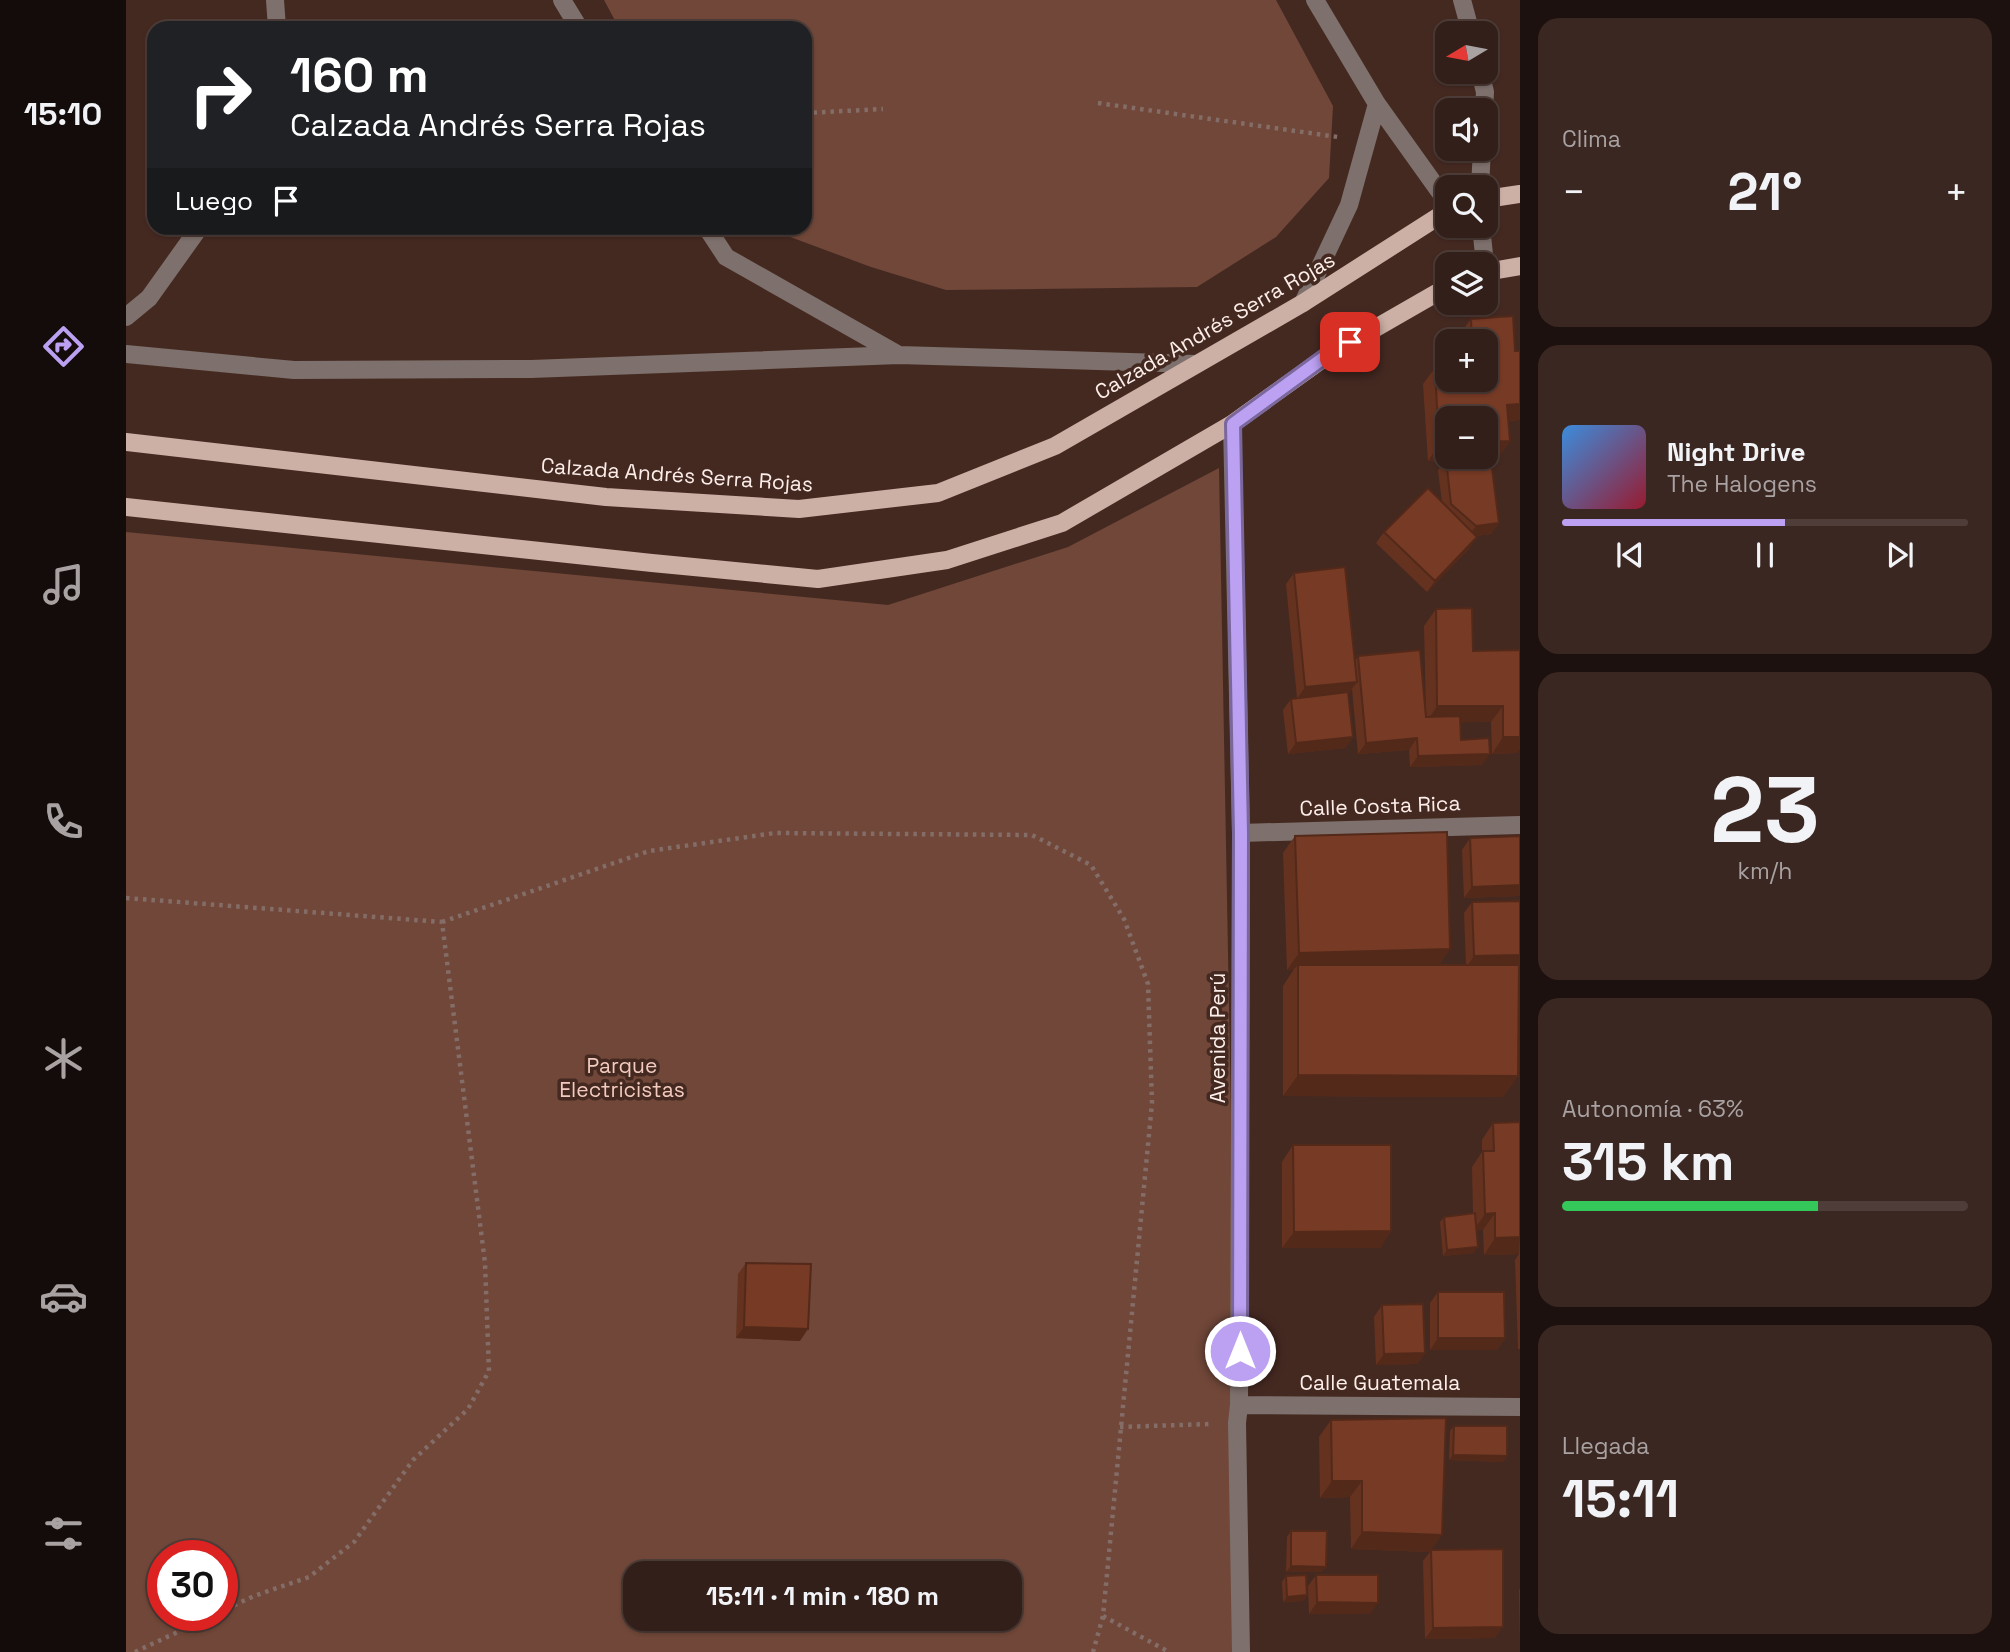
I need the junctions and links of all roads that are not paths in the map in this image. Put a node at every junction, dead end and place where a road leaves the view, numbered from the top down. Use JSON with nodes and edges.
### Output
{"nodes":[{"id":1,"x":275,"y":0,"type":"edge"},
{"id":2,"x":562,"y":0,"type":"edge"},
{"id":3,"x":1315,"y":0,"type":"edge"},
{"id":4,"x":1462,"y":0,"type":"edge"},
{"id":5,"x":276,"y":21,"type":"edge"},
{"id":6,"x":575,"y":21,"type":"edge"},
{"id":7,"x":1468,"y":21,"type":"edge"},
{"id":8,"x":1377,"y":104,"type":"junction"},
{"id":9,"x":1435,"y":185,"type":"edge"},
{"id":10,"x":1520,"y":194,"type":"edge"},
{"id":11,"x":1498,"y":197,"type":"edge"},
{"id":12,"x":1435,"y":219,"type":"edge"},
{"id":13,"x":194,"y":235,"type":"edge"},
{"id":14,"x":712,"y":235,"type":"edge"},
{"id":15,"x":1520,"y":266,"type":"edge"},
{"id":16,"x":1498,"y":268,"type":"edge"},
{"id":17,"x":1435,"y":294,"type":"edge"},
{"id":18,"x":1303,"y":303,"type":"junction"},
{"id":19,"x":126,"y":317,"type":"edge"},
{"id":20,"x":126,"y":354,"type":"edge"},
{"id":21,"x":899,"y":355,"type":"junction"},
{"id":22,"x":1196,"y":363,"type":"junction"},
{"id":23,"x":1233,"y":424,"type":"junction"},
{"id":24,"x":126,"y":442,"type":"edge"},
{"id":25,"x":126,"y":507,"type":"edge"},
{"id":26,"x":1520,"y":825,"type":"edge"},
{"id":27,"x":1241,"y":833,"type":"junction"},
{"id":28,"x":1520,"y":1407,"type":"edge"},
{"id":29,"x":1238,"y":1414,"type":"junction"},
{"id":30,"x":1241,"y":1652,"type":"edge"}],
"edges":[{"from":1,"to":5,"type":"street"},
{"from":2,"to":6,"type":"street"},
{"from":3,"to":8,"type":"street"},
{"from":4,"to":7,"type":"street"},
{"from":8,"to":9,"type":"street"},
{"from":8,"to":18,"type":"street"},
{"from":10,"to":11,"type":"main road"},
{"from":12,"to":18,"type":"main road","name":"Calzada Andrés Serra Rojas"},
{"from":13,"to":19,"type":"street"},
{"from":14,"to":21,"type":"street"},
{"from":15,"to":16,"type":"main road"},
{"from":17,"to":23,"type":"main road"},
{"from":18,"to":22,"type":"main road","name":"Calzada Andrés Serra Rojas"},
{"from":20,"to":21,"type":"street"},
{"from":21,"to":22,"type":"street"},
{"from":22,"to":24,"type":"main road","name":"Calzada Andrés Serra Rojas"},
{"from":23,"to":25,"type":"main road"},
{"from":23,"to":27,"type":"street","name":"Avenida Perú"},
{"from":26,"to":27,"type":"street","name":"Calle Costa Rica"},
{"from":27,"to":29,"type":"street","name":"Avenida Perú"},
{"from":28,"to":29,"type":"street","name":"Calle Guatemala"},
{"from":29,"to":30,"type":"street","name":"Avenida Perú"}]}
